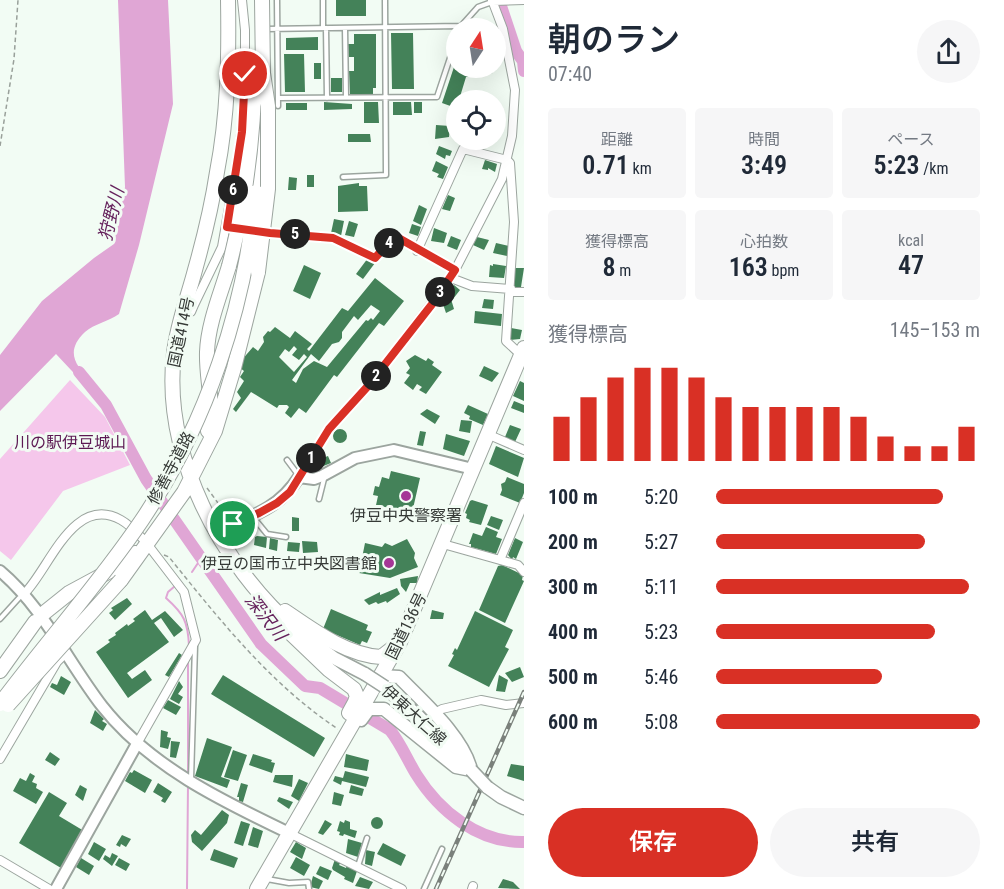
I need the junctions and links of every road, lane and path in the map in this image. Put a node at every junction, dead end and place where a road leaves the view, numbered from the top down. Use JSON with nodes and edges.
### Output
{"nodes":[{"id":1,"x":18,"y":0,"type":"edge"},
{"id":2,"x":228,"y":0,"type":"edge"},
{"id":3,"x":242,"y":0,"type":"edge"},
{"id":4,"x":260,"y":0,"type":"edge"},
{"id":5,"x":277,"y":0,"type":"edge"},
{"id":6,"x":323,"y":0,"type":"edge"},
{"id":7,"x":385,"y":0,"type":"edge"},
{"id":8,"x":524,"y":0,"type":"edge"},
{"id":9,"x":492,"y":1,"type":"edge"},
{"id":10,"x":258,"y":15,"type":"junction"},
{"id":11,"x":468,"y":18,"type":"edge"},
{"id":12,"x":385,"y":27,"type":"junction"},
{"id":13,"x":446,"y":27,"type":"edge"},
{"id":14,"x":324,"y":28,"type":"junction"},
{"id":15,"x":345,"y":28,"type":"junction"},
{"id":16,"x":276,"y":29,"type":"junction"},
{"id":17,"x":245,"y":30,"type":"junction"},
{"id":18,"x":446,"y":68,"type":"edge"},
{"id":19,"x":261,"y":74,"type":"junction"},
{"id":20,"x":385,"y":97,"type":"junction"},
{"id":21,"x":327,"y":98,"type":"junction"},
{"id":22,"x":346,"y":98,"type":"junction"},
{"id":23,"x":278,"y":99,"type":"junction"},
{"id":24,"x":278,"y":106,"type":"dead end"},
{"id":25,"x":0,"y":146,"type":"edge"},
{"id":26,"x":507,"y":160,"type":"junction"},
{"id":27,"x":344,"y":177,"type":"dead end"},
{"id":28,"x":227,"y":227,"type":"junction"},
{"id":29,"x":417,"y":251,"type":"junction"},
{"id":30,"x":453,"y":274,"type":"junction"},
{"id":31,"x":510,"y":290,"type":"junction"},
{"id":32,"x":524,"y":292,"type":"edge"},
{"id":33,"x":183,"y":314,"type":"junction"},
{"id":34,"x":522,"y":352,"type":"edge"},
{"id":35,"x":487,"y":434,"type":"junction"},
{"id":36,"x":524,"y":450,"type":"edge"},
{"id":37,"x":287,"y":460,"type":"dead end"},
{"id":38,"x":473,"y":469,"type":"junction"},
{"id":39,"x":325,"y":475,"type":"junction"},
{"id":40,"x":196,"y":476,"type":"junction"},
{"id":41,"x":299,"y":477,"type":"junction"},
{"id":42,"x":212,"y":487,"type":"dead end"},
{"id":43,"x":208,"y":490,"type":"junction"},
{"id":44,"x":319,"y":499,"type":"dead end"},
{"id":45,"x":524,"y":503,"type":"edge"},
{"id":46,"x":224,"y":510,"type":"dead end"},
{"id":47,"x":252,"y":516,"type":"junction"},
{"id":48,"x":516,"y":522,"type":"junction"},
{"id":49,"x":524,"y":526,"type":"edge"},
{"id":50,"x":217,"y":531,"type":"junction"},
{"id":51,"x":286,"y":537,"type":"dead end"},
{"id":52,"x":151,"y":544,"type":"junction"},
{"id":53,"x":442,"y":544,"type":"junction"},
{"id":54,"x":500,"y":560,"type":"junction"},
{"id":55,"x":0,"y":571,"type":"edge"},
{"id":56,"x":524,"y":572,"type":"edge"},
{"id":57,"x":251,"y":582,"type":"junction"},
{"id":58,"x":20,"y":593,"type":"junction"},
{"id":59,"x":271,"y":608,"type":"junction"},
{"id":60,"x":0,"y":619,"type":"edge"},
{"id":61,"x":296,"y":630,"type":"joint"},
{"id":62,"x":400,"y":642,"type":"junction"},
{"id":63,"x":194,"y":647,"type":"junction"},
{"id":64,"x":65,"y":654,"type":"junction"},
{"id":65,"x":367,"y":656,"type":"junction"},
{"id":66,"x":0,"y":671,"type":"edge"},
{"id":67,"x":399,"y":677,"type":"junction"},
{"id":68,"x":380,"y":684,"type":"junction"},
{"id":69,"x":524,"y":703,"type":"edge"},
{"id":70,"x":0,"y":704,"type":"edge"},
{"id":71,"x":362,"y":706,"type":"junction"},
{"id":72,"x":384,"y":709,"type":"junction"},
{"id":73,"x":0,"y":713,"type":"edge"},
{"id":74,"x":435,"y":713,"type":"junction"},
{"id":75,"x":345,"y":731,"type":"junction"},
{"id":76,"x":138,"y":742,"type":"junction"},
{"id":77,"x":0,"y":759,"type":"edge"},
{"id":78,"x":471,"y":770,"type":"junction"},
{"id":79,"x":190,"y":781,"type":"junction"},
{"id":80,"x":524,"y":808,"type":"edge"},
{"id":81,"x":289,"y":833,"type":"junction"},
{"id":82,"x":367,"y":838,"type":"dead end"},
{"id":83,"x":442,"y":849,"type":"dead end"},
{"id":84,"x":0,"y":860,"type":"edge"},
{"id":85,"x":358,"y":866,"type":"junction"},
{"id":86,"x":260,"y":883,"type":"edge"},
{"id":87,"x":49,"y":889,"type":"edge"},
{"id":88,"x":56,"y":889,"type":"edge"},
{"id":89,"x":309,"y":889,"type":"edge"},
{"id":90,"x":402,"y":889,"type":"edge"},
{"id":91,"x":424,"y":889,"type":"edge"}],
"edges":[{"from":1,"to":25,"type":"path"},
{"from":2,"to":33,"type":"highway","name":"国道414号"},
{"from":3,"to":17,"type":"street"},
{"from":4,"to":10,"type":"highway"},
{"from":4,"to":19,"type":"highway","bridge":true},
{"from":5,"to":16,"type":"lane"},
{"from":6,"to":14,"type":"lane"},
{"from":7,"to":12,"type":"lane"},
{"from":8,"to":9,"type":"street"},
{"from":9,"to":11,"type":"lane"},
{"from":9,"to":26,"type":"street"},
{"from":10,"to":19,"type":"highway","bridge":true},
{"from":10,"to":40,"type":"highway","bridge":true},
{"from":12,"to":13,"type":"lane"},
{"from":12,"to":15,"type":"lane"},
{"from":12,"to":20,"type":"lane"},
{"from":14,"to":15,"type":"lane"},
{"from":14,"to":16,"type":"lane"},
{"from":14,"to":21,"type":"lane"},
{"from":15,"to":22,"type":"lane"},
{"from":16,"to":17,"type":"lane"},
{"from":16,"to":23,"type":"lane"},
{"from":17,"to":28,"type":"street"},
{"from":18,"to":20,"type":"lane"},
{"from":19,"to":40,"type":"highway","bridge":true},
{"from":19,"to":70,"type":"highway","name":"修善寺道路","bridge":true},
{"from":20,"to":22,"type":"lane"},
{"from":20,"to":27,"type":"lane"},
{"from":21,"to":22,"type":"lane"},
{"from":21,"to":23,"type":"lane"},
{"from":23,"to":24,"type":"lane"},
{"from":26,"to":29,"type":"street"},
{"from":26,"to":30,"type":"street"},
{"from":26,"to":31,"type":"street"},
{"from":28,"to":29,"type":"street"},
{"from":28,"to":33,"type":"street"},
{"from":29,"to":30,"type":"street"},
{"from":30,"to":31,"type":"street"},
{"from":30,"to":41,"type":"street"},
{"from":31,"to":32,"type":"street"},
{"from":31,"to":34,"type":"street"},
{"from":33,"to":40,"type":"highway","name":"国道414号"},
{"from":34,"to":35,"type":"highway","name":"国道136号"},
{"from":35,"to":36,"type":"street"},
{"from":35,"to":38,"type":"highway","name":"国道136号"},
{"from":37,"to":41,"type":"lane"},
{"from":38,"to":39,"type":"street"},
{"from":38,"to":53,"type":"highway","name":"国道136号"},
{"from":39,"to":41,"type":"street"},
{"from":39,"to":44,"type":"lane"},
{"from":40,"to":43,"type":"path"},
{"from":40,"to":50,"type":"highway","name":"国道414号"},
{"from":40,"to":52,"type":"highway"},
{"from":41,"to":47,"type":"street"},
{"from":42,"to":43,"type":"path"},
{"from":43,"to":46,"type":"path"},
{"from":45,"to":48,"type":"street"},
{"from":47,"to":50,"type":"street"},
{"from":47,"to":51,"type":"lane"},
{"from":48,"to":49,"type":"street"},
{"from":48,"to":54,"type":"street"},
{"from":50,"to":57,"type":"highway","name":"国道414号"},
{"from":52,"to":58,"type":"street"},
{"from":52,"to":63,"type":"street"},
{"from":52,"to":66,"type":"highway"},
{"from":52,"to":73,"type":"highway","bridge":true},
{"from":52,"to":75,"type":"path"},
{"from":53,"to":54,"type":"street"},
{"from":53,"to":62,"type":"highway","name":"国道136号"},
{"from":54,"to":56,"type":"street"},
{"from":55,"to":58,"type":"street"},
{"from":57,"to":59,"type":"highway","name":"国道414号"},
{"from":57,"to":65,"type":"highway"},
{"from":58,"to":60,"type":"lane"},
{"from":58,"to":64,"type":"street"},
{"from":59,"to":61,"type":"highway","name":"国道414号"},
{"from":59,"to":71,"type":"highway"},
{"from":61,"to":68,"type":"main road","name":"伊東大仁線","bridge":true},
{"from":62,"to":65,"type":"highway"},
{"from":62,"to":67,"type":"main road"},
{"from":62,"to":68,"type":"highway","name":"国道136号"},
{"from":63,"to":76,"type":"street"},
{"from":63,"to":79,"type":"lane"},
{"from":64,"to":76,"type":"street"},
{"from":64,"to":77,"type":"street"},
{"from":65,"to":68,"type":"highway"},
{"from":67,"to":68,"type":"main road"},
{"from":67,"to":74,"type":"main road"},
{"from":68,"to":71,"type":"highway","name":"国道136号"},
{"from":68,"to":72,"type":"main road"},
{"from":68,"to":78,"type":"main road","name":"伊東大仁線"},
{"from":69,"to":74,"type":"street"},
{"from":71,"to":72,"type":"main road"},
{"from":71,"to":75,"type":"highway","name":"国道136号"},
{"from":72,"to":78,"type":"main road"},
{"from":74,"to":78,"type":"main road"},
{"from":75,"to":81,"type":"highway","name":"国道136号"},
{"from":76,"to":79,"type":"street"},
{"from":76,"to":88,"type":"street"},
{"from":78,"to":80,"type":"main road","name":"伊東大仁線","bridge":true},
{"from":79,"to":81,"type":"street"},
{"from":81,"to":85,"type":"street"},
{"from":81,"to":86,"type":"highway"},
{"from":82,"to":85,"type":"lane"},
{"from":83,"to":91,"type":"lane"},
{"from":84,"to":87,"type":"street"},
{"from":85,"to":90,"type":"street"},
{"from":86,"to":89,"type":"lane"}]}
